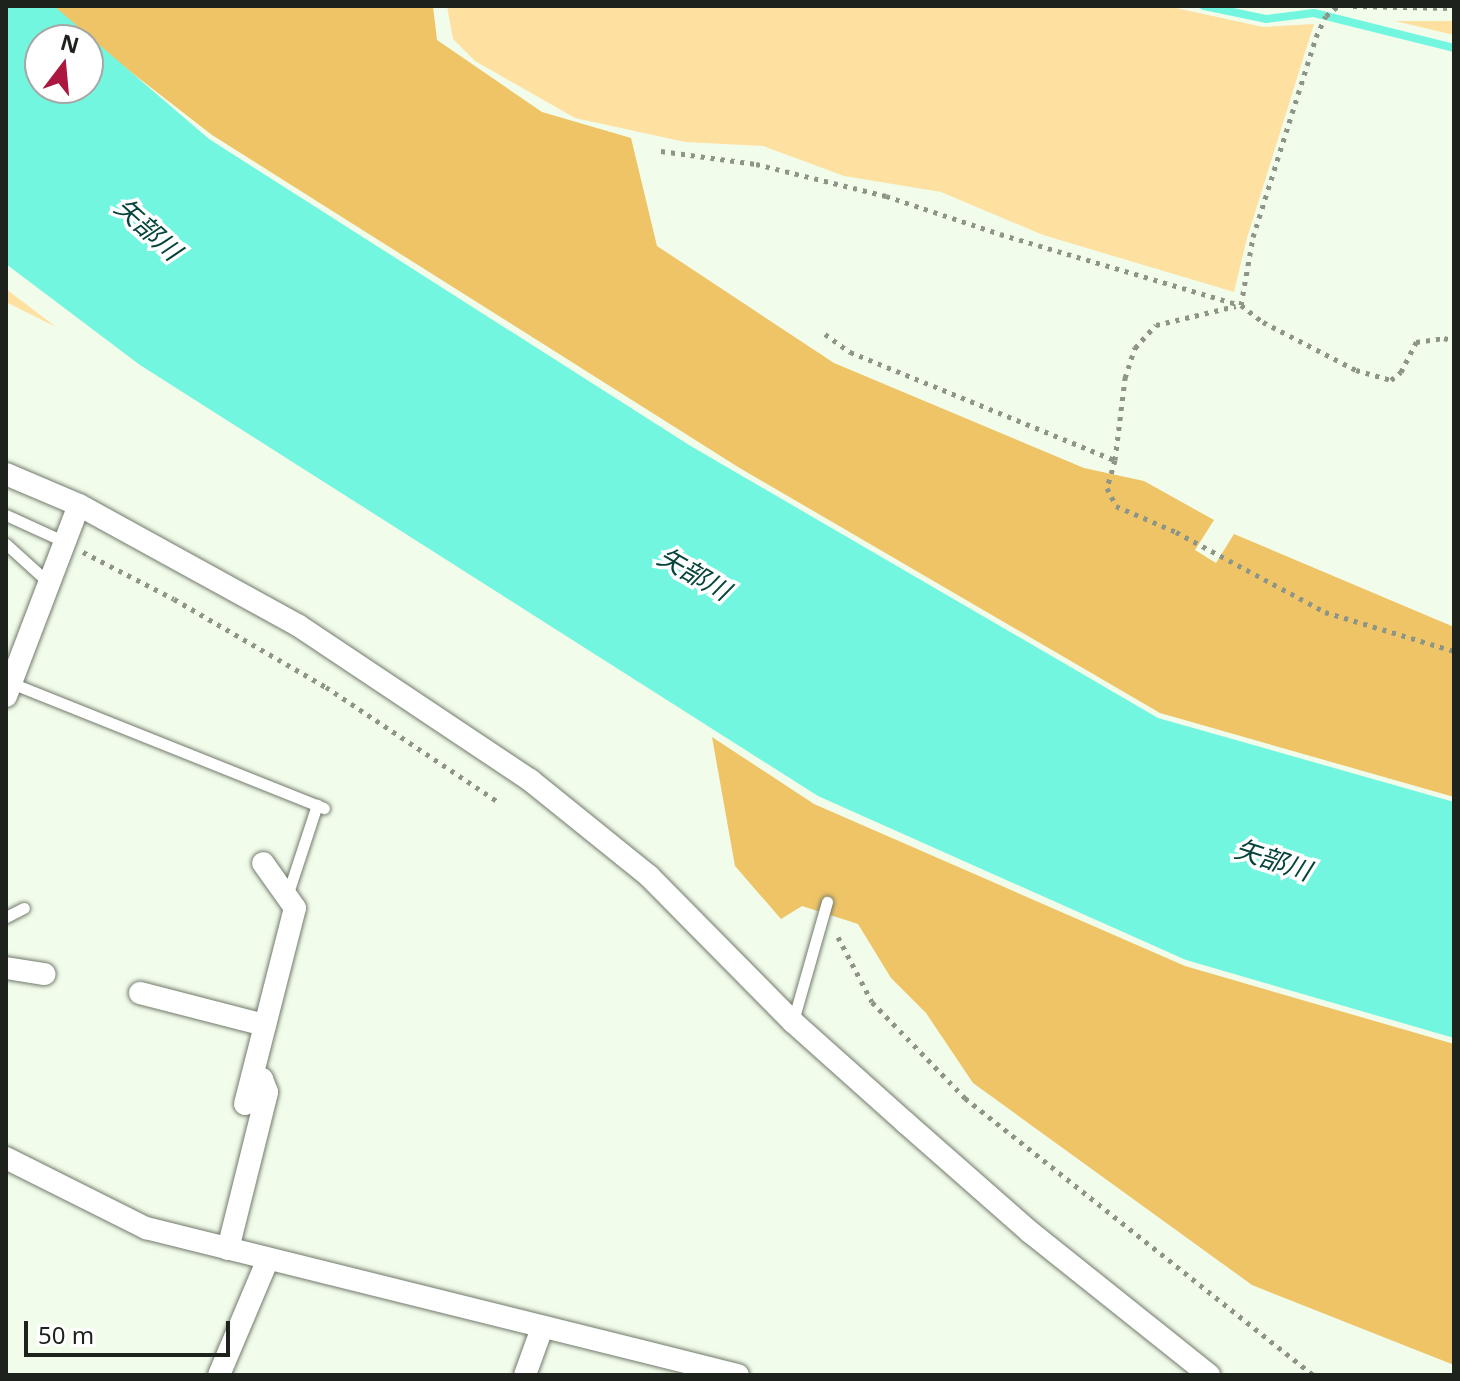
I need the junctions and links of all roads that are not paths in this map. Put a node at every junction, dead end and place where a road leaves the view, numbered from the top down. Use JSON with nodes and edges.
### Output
{"nodes":[{"id":1,"x":6,"y":474,"type":"edge"},
{"id":2,"x":79,"y":505,"type":"junction"},
{"id":3,"x":6,"y":515,"type":"edge"},
{"id":4,"x":65,"y":542,"type":"junction"},
{"id":5,"x":6,"y":544,"type":"edge"},
{"id":6,"x":49,"y":583,"type":"junction"},
{"id":7,"x":8,"y":690,"type":"edge"},
{"id":8,"x":263,"y":863,"type":"dead end"},
{"id":9,"x":287,"y":896,"type":"junction"},
{"id":10,"x":825,"y":907,"type":"road end"},
{"id":11,"x":24,"y":908,"type":"dead end"},
{"id":12,"x":6,"y":917,"type":"edge"},
{"id":13,"x":6,"y":968,"type":"edge"},
{"id":14,"x":45,"y":974,"type":"dead end"},
{"id":15,"x":140,"y":993,"type":"dead end"},
{"id":16,"x":793,"y":1022,"type":"junction"},
{"id":17,"x":265,"y":1025,"type":"junction"},
{"id":18,"x":252,"y":1077,"type":"junction"},
{"id":19,"x":245,"y":1104,"type":"dead end"},
{"id":20,"x":6,"y":1158,"type":"edge"},
{"id":21,"x":228,"y":1249,"type":"junction"},
{"id":22,"x":268,"y":1259,"type":"junction"},
{"id":23,"x":542,"y":1328,"type":"junction"},
{"id":24,"x":219,"y":1375,"type":"edge"},
{"id":25,"x":525,"y":1375,"type":"edge"},
{"id":26,"x":738,"y":1375,"type":"edge"},
{"id":27,"x":1209,"y":1375,"type":"edge"}],
"edges":[{"from":1,"to":2,"type":"street"},
{"from":2,"to":4,"type":"street"},
{"from":2,"to":16,"type":"street"},
{"from":3,"to":4,"type":"lane"},
{"from":4,"to":6,"type":"street"},
{"from":5,"to":6,"type":"lane"},
{"from":6,"to":7,"type":"street"},
{"from":7,"to":9,"type":"lane"},
{"from":8,"to":9,"type":"street"},
{"from":9,"to":17,"type":"street"},
{"from":10,"to":16,"type":"lane"},
{"from":11,"to":12,"type":"lane"},
{"from":13,"to":14,"type":"street"},
{"from":15,"to":17,"type":"street"},
{"from":16,"to":27,"type":"street"},
{"from":17,"to":18,"type":"street"},
{"from":18,"to":19,"type":"street"},
{"from":18,"to":21,"type":"street"},
{"from":20,"to":21,"type":"street"},
{"from":21,"to":22,"type":"street"},
{"from":22,"to":23,"type":"street"},
{"from":22,"to":24,"type":"street"},
{"from":23,"to":25,"type":"street"},
{"from":23,"to":26,"type":"street"}]}
